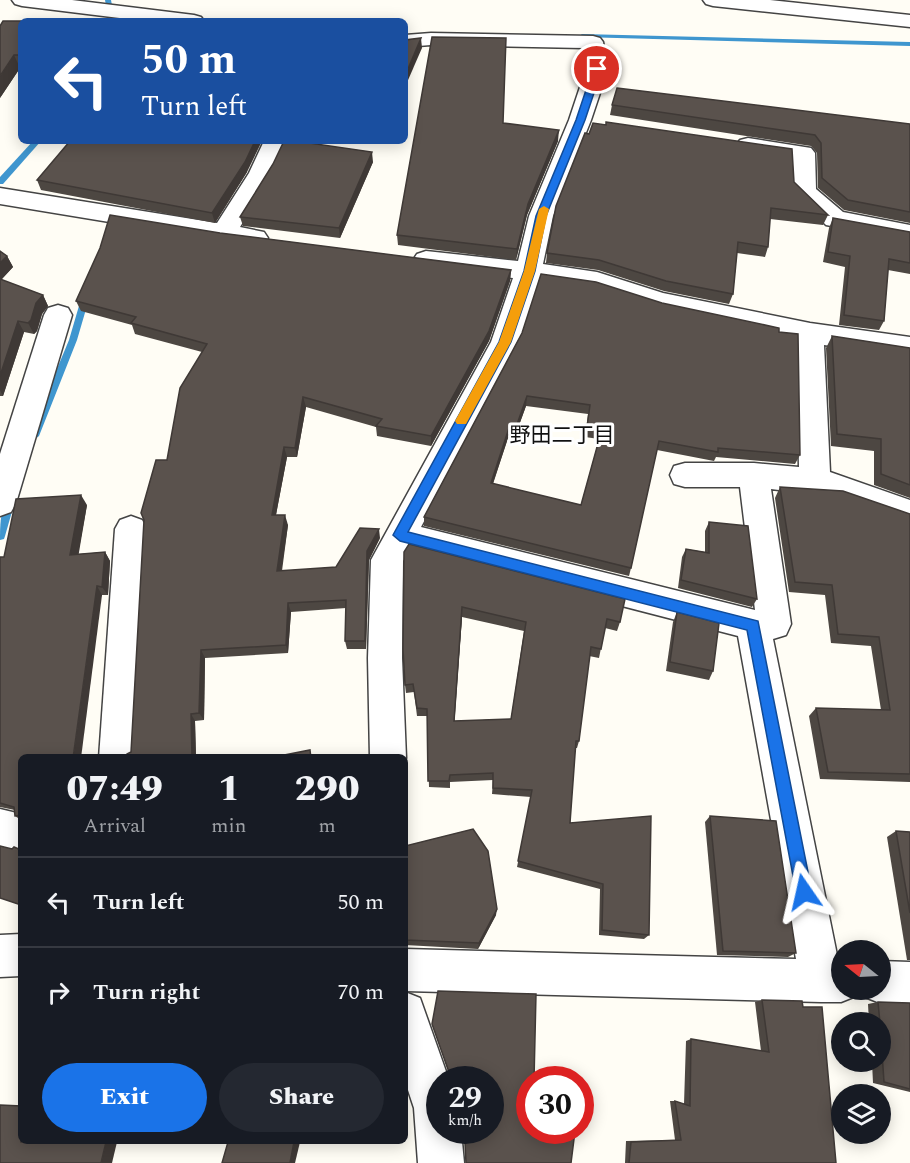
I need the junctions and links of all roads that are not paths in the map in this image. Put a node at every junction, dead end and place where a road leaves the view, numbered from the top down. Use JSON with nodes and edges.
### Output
{"nodes":[{"id":1,"x":22,"y":0,"type":"edge"},
{"id":2,"x":713,"y":0,"type":"edge"},
{"id":3,"x":169,"y":18,"type":"edge"},
{"id":4,"x":910,"y":21,"type":"edge"},
{"id":5,"x":408,"y":41,"type":"edge"},
{"id":6,"x":580,"y":120,"type":"junction"},
{"id":7,"x":604,"y":123,"type":"edge"},
{"id":8,"x":721,"y":141,"type":"edge"},
{"id":9,"x":275,"y":144,"type":"edge"},
{"id":10,"x":0,"y":196,"type":"edge"},
{"id":11,"x":910,"y":233,"type":"edge"},
{"id":12,"x":223,"y":234,"type":"junction"},
{"id":13,"x":279,"y":241,"type":"edge"},
{"id":14,"x":404,"y":258,"type":"edge"},
{"id":15,"x":529,"y":271,"type":"junction"},
{"id":16,"x":58,"y":315,"type":"dead end"},
{"id":17,"x":810,"y":333,"type":"junction"},
{"id":18,"x":910,"y":347,"type":"edge"},
{"id":19,"x":685,"y":475,"type":"dead end"},
{"id":20,"x":754,"y":475,"type":"junction"},
{"id":21,"x":815,"y":481,"type":"junction"},
{"id":22,"x":0,"y":503,"type":"edge"},
{"id":23,"x":910,"y":513,"type":"edge"},
{"id":24,"x":131,"y":529,"type":"dead end"},
{"id":25,"x":400,"y":535,"type":"junction"},
{"id":26,"x":753,"y":625,"type":"junction"},
{"id":27,"x":117,"y":754,"type":"edge"},
{"id":28,"x":388,"y":754,"type":"edge"},
{"id":29,"x":0,"y":828,"type":"edge"},
{"id":30,"x":18,"y":832,"type":"edge"},
{"id":31,"x":18,"y":955,"type":"edge"},
{"id":32,"x":0,"y":956,"type":"edge"},
{"id":33,"x":408,"y":970,"type":"edge"},
{"id":34,"x":831,"y":981,"type":"edge"},
{"id":35,"x":891,"y":982,"type":"edge"},
{"id":36,"x":910,"y":983,"type":"edge"},
{"id":37,"x":408,"y":1022,"type":"edge"},
{"id":38,"x":441,"y":1163,"type":"edge"}],
"edges":[{"from":1,"to":3,"type":"street"},
{"from":2,"to":4,"type":"street"},
{"from":5,"to":6,"type":"street"},
{"from":6,"to":7,"type":"street"},
{"from":6,"to":15,"type":"street"},
{"from":8,"to":11,"type":"street"},
{"from":9,"to":12,"type":"street"},
{"from":10,"to":12,"type":"street"},
{"from":12,"to":13,"type":"street"},
{"from":14,"to":15,"type":"street"},
{"from":15,"to":17,"type":"street"},
{"from":15,"to":25,"type":"street"},
{"from":16,"to":22,"type":"street"},
{"from":17,"to":18,"type":"street"},
{"from":17,"to":21,"type":"street"},
{"from":19,"to":20,"type":"street"},
{"from":20,"to":21,"type":"street"},
{"from":20,"to":26,"type":"street"},
{"from":21,"to":23,"type":"street"},
{"from":24,"to":27,"type":"street"},
{"from":25,"to":26,"type":"street"},
{"from":25,"to":28,"type":"street"},
{"from":26,"to":34,"type":"street"},
{"from":29,"to":30,"type":"street"},
{"from":31,"to":32,"type":"street"},
{"from":33,"to":34,"type":"street"},
{"from":35,"to":36,"type":"street"},
{"from":37,"to":38,"type":"street"}]}
